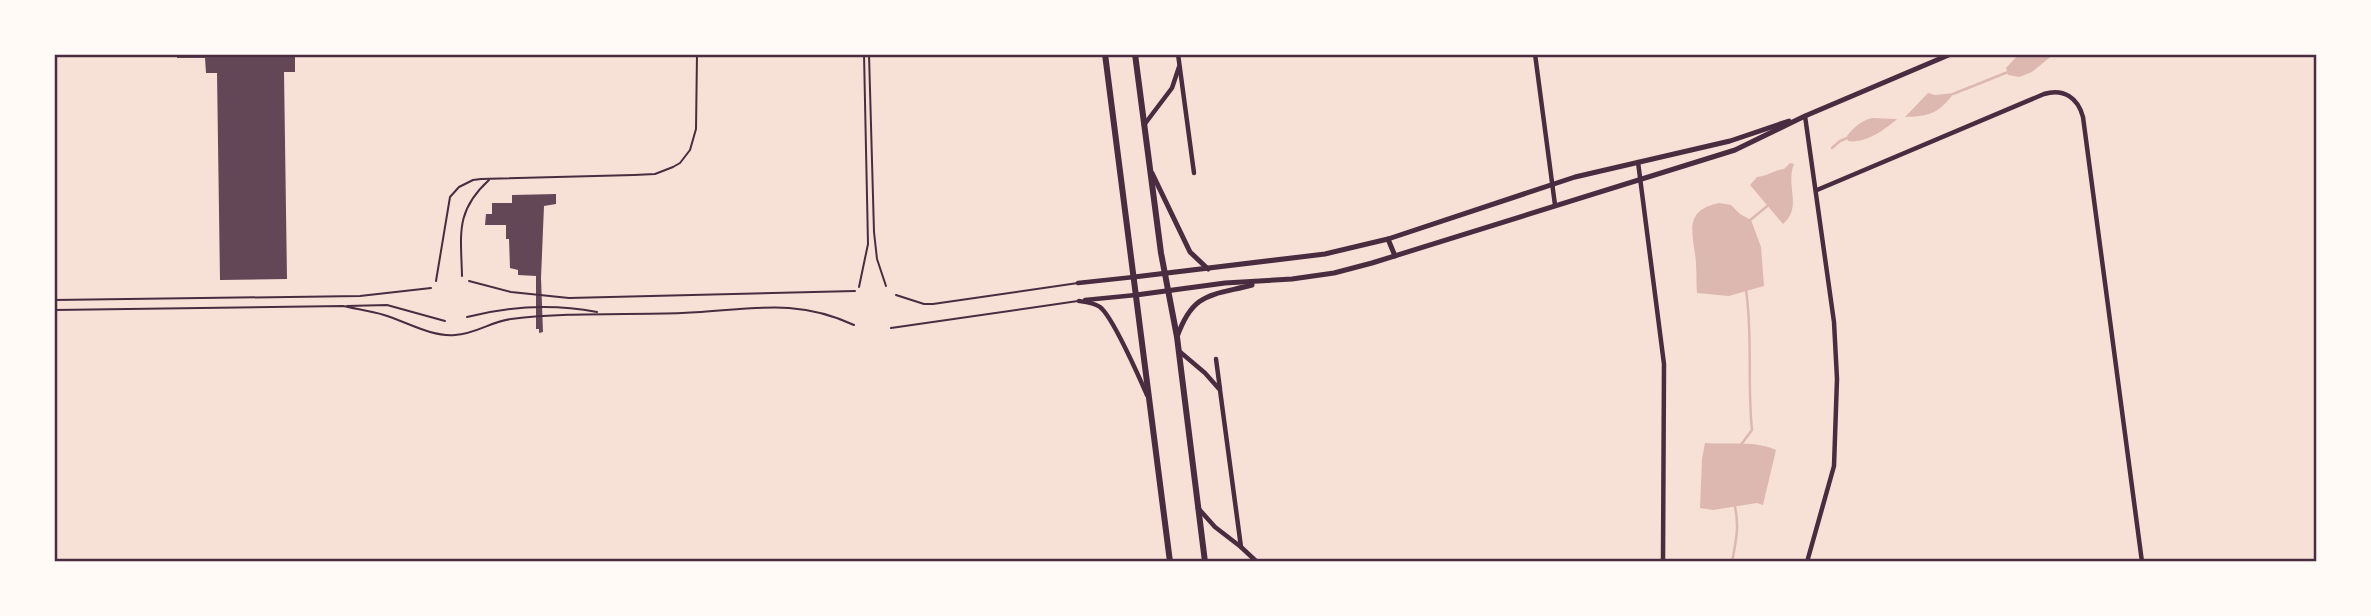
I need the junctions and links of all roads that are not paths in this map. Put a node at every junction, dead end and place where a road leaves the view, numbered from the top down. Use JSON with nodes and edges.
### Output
{"nodes":[{"id":1,"x":697,"y":54,"type":"edge"},
{"id":2,"x":867,"y":54,"type":"edge"},
{"id":3,"x":1105,"y":54,"type":"edge"},
{"id":4,"x":1135,"y":54,"type":"edge"},
{"id":5,"x":1178,"y":54,"type":"edge"},
{"id":6,"x":1535,"y":54,"type":"edge"},
{"id":7,"x":1951,"y":54,"type":"edge"},
{"id":8,"x":1179,"y":63,"type":"junction"},
{"id":9,"x":1805,"y":116,"type":"junction"},
{"id":10,"x":1144,"y":126,"type":"junction"},
{"id":11,"x":1638,"y":161,"type":"junction"},
{"id":12,"x":1150,"y":167,"type":"junction"},
{"id":13,"x":1194,"y":173,"type":"dead end"},
{"id":14,"x":489,"y":179,"type":"junction"},
{"id":15,"x":1641,"y":180,"type":"junction"},
{"id":16,"x":1551,"y":185,"type":"junction"},
{"id":17,"x":1816,"y":190,"type":"junction"},
{"id":18,"x":1555,"y":205,"type":"junction"},
{"id":19,"x":1388,"y":239,"type":"junction"},
{"id":20,"x":1395,"y":256,"type":"junction"},
{"id":21,"x":1209,"y":269,"type":"junction"},
{"id":22,"x":1165,"y":274,"type":"junction"},
{"id":23,"x":463,"y":276,"type":"dead end"},
{"id":24,"x":1134,"y":277,"type":"junction"},
{"id":25,"x":436,"y":281,"type":"dead end"},
{"id":26,"x":469,"y":281,"type":"dead end"},
{"id":27,"x":1078,"y":283,"type":"joint"},
{"id":28,"x":1262,"y":283,"type":"junction"},
{"id":29,"x":886,"y":286,"type":"dead end"},
{"id":30,"x":859,"y":287,"type":"dead end"},
{"id":31,"x":431,"y":288,"type":"dead end"},
{"id":32,"x":855,"y":291,"type":"dead end"},
{"id":33,"x":1170,"y":291,"type":"junction"},
{"id":34,"x":896,"y":295,"type":"dead end"},
{"id":35,"x":1136,"y":295,"type":"junction"},
{"id":36,"x":54,"y":300,"type":"edge"},
{"id":37,"x":1079,"y":301,"type":"junction"},
{"id":38,"x":342,"y":306,"type":"junction"},
{"id":39,"x":54,"y":310,"type":"edge"},
{"id":40,"x":602,"y":312,"type":"junction"},
{"id":41,"x":467,"y":317,"type":"dead end"},
{"id":42,"x":445,"y":321,"type":"dead end"},
{"id":43,"x":854,"y":325,"type":"dead end"},
{"id":44,"x":891,"y":328,"type":"dead end"},
{"id":45,"x":1177,"y":337,"type":"junction"},
{"id":46,"x":1178,"y":350,"type":"junction"},
{"id":47,"x":1216,"y":359,"type":"dead end"},
{"id":48,"x":1220,"y":390,"type":"junction"},
{"id":49,"x":1150,"y":402,"type":"junction"},
{"id":50,"x":1198,"y":507,"type":"junction"},
{"id":51,"x":1241,"y":547,"type":"junction"},
{"id":52,"x":1170,"y":562,"type":"edge"},
{"id":53,"x":1205,"y":562,"type":"edge"},
{"id":54,"x":1257,"y":562,"type":"edge"},
{"id":55,"x":1663,"y":562,"type":"edge"},
{"id":56,"x":1807,"y":562,"type":"edge"},
{"id":57,"x":2141,"y":562,"type":"edge"}],
"edges":[{"from":1,"to":14,"type":"lane"},
{"from":2,"to":29,"type":"lane"},
{"from":2,"to":30,"type":"lane"},
{"from":3,"to":24,"type":"main road"},
{"from":4,"to":10,"type":"main road"},
{"from":5,"to":8,"type":"street"},
{"from":6,"to":16,"type":"street"},
{"from":7,"to":9,"type":"street"},
{"from":8,"to":10,"type":"street"},
{"from":8,"to":13,"type":"street"},
{"from":9,"to":11,"type":"street"},
{"from":9,"to":15,"type":"street"},
{"from":9,"to":17,"type":"street"},
{"from":10,"to":12,"type":"main road"},
{"from":11,"to":15,"type":"street"},
{"from":11,"to":16,"type":"street"},
{"from":12,"to":21,"type":"street"},
{"from":12,"to":22,"type":"main road"},
{"from":14,"to":23,"type":"lane"},
{"from":14,"to":25,"type":"lane"},
{"from":15,"to":18,"type":"street"},
{"from":15,"to":55,"type":"street"},
{"from":16,"to":18,"type":"street"},
{"from":16,"to":19,"type":"street"},
{"from":17,"to":56,"type":"street"},
{"from":17,"to":57,"type":"street"},
{"from":18,"to":20,"type":"street"},
{"from":19,"to":20,"type":"street"},
{"from":19,"to":21,"type":"street"},
{"from":20,"to":28,"type":"street"},
{"from":21,"to":22,"type":"street"},
{"from":22,"to":24,"type":"street"},
{"from":22,"to":33,"type":"main road"},
{"from":24,"to":27,"type":"street"},
{"from":24,"to":35,"type":"main road"},
{"from":26,"to":32,"type":"lane"},
{"from":27,"to":34,"type":"lane"},
{"from":28,"to":33,"type":"street"},
{"from":28,"to":45,"type":"street"},
{"from":31,"to":36,"type":"lane"},
{"from":33,"to":35,"type":"street"},
{"from":33,"to":45,"type":"main road"},
{"from":35,"to":37,"type":"street"},
{"from":35,"to":49,"type":"main road"},
{"from":37,"to":44,"type":"lane"},
{"from":37,"to":49,"type":"street"},
{"from":38,"to":39,"type":"lane"},
{"from":38,"to":40,"type":"lane"},
{"from":38,"to":42,"type":"lane"},
{"from":40,"to":41,"type":"lane"},
{"from":40,"to":43,"type":"lane"},
{"from":45,"to":46,"type":"main road"},
{"from":46,"to":48,"type":"street"},
{"from":46,"to":50,"type":"main road"},
{"from":47,"to":48,"type":"street"},
{"from":48,"to":51,"type":"street"},
{"from":49,"to":52,"type":"main road"},
{"from":50,"to":51,"type":"street"},
{"from":50,"to":53,"type":"main road"},
{"from":51,"to":54,"type":"street"}]}
